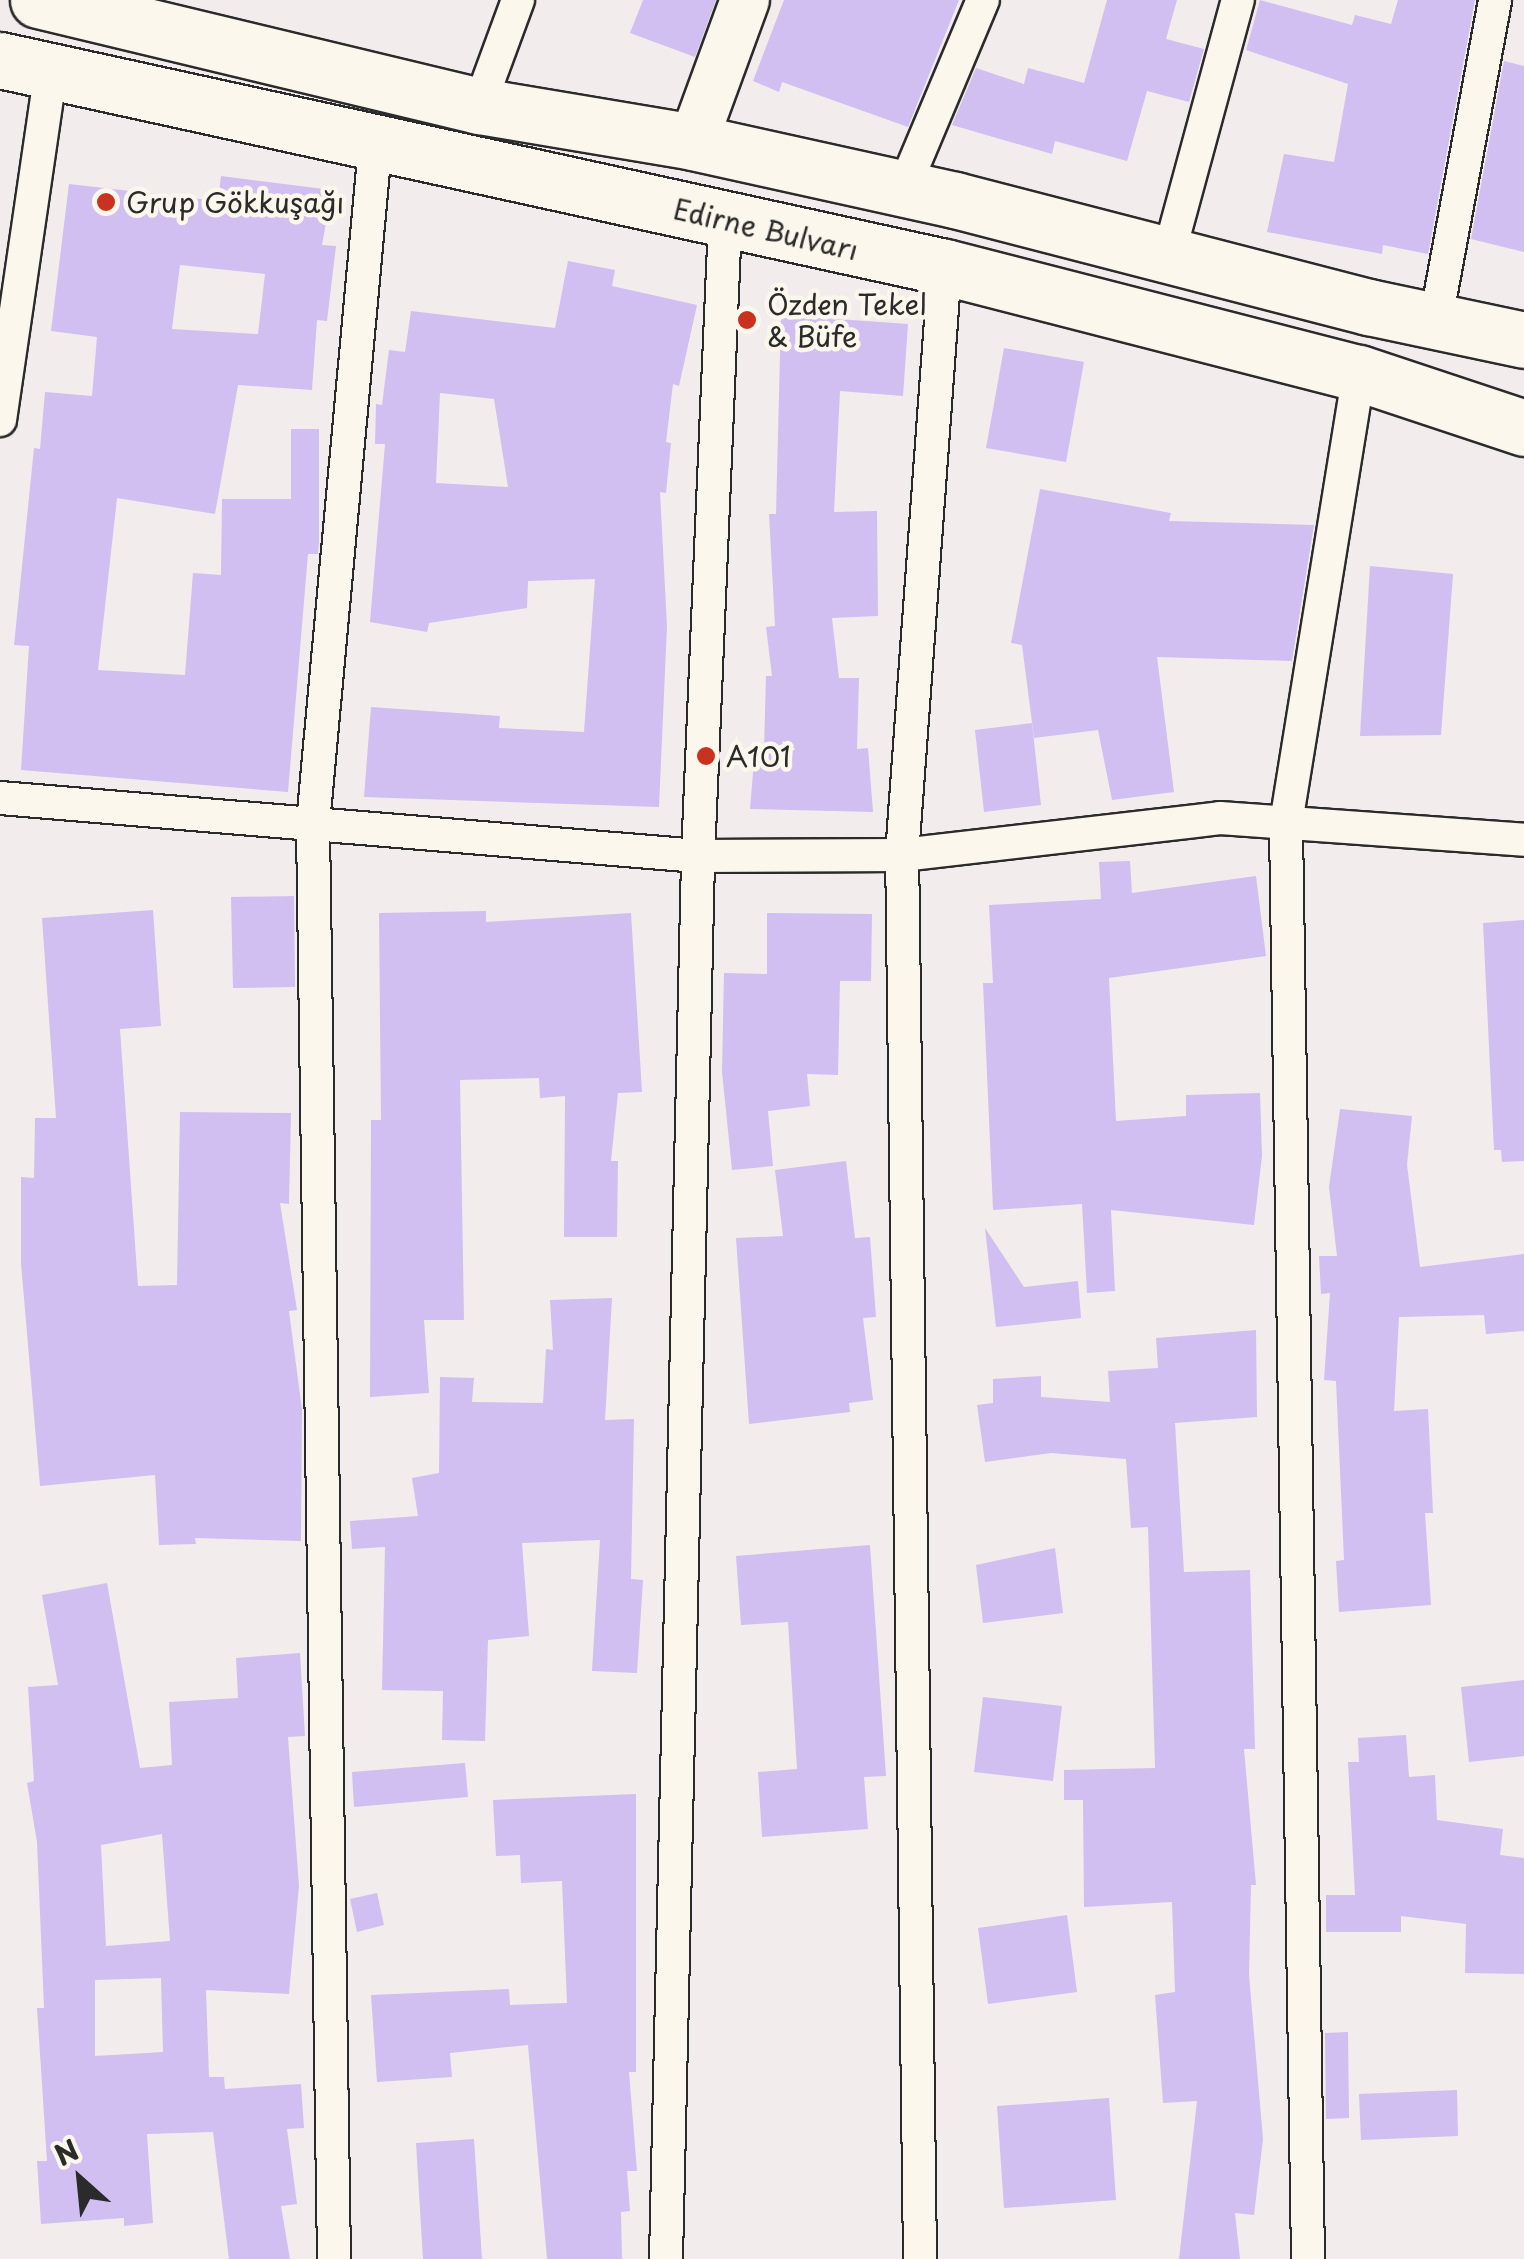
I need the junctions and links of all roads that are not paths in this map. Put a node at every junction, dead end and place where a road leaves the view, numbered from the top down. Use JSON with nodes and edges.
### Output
{"nodes":[{"id":1,"x":518,"y":0,"type":"edge"},
{"id":2,"x":746,"y":0,"type":"edge"},
{"id":3,"x":983,"y":0,"type":"edge"},
{"id":4,"x":1238,"y":0,"type":"edge"},
{"id":5,"x":1496,"y":0,"type":"edge"},
{"id":6,"x":61,"y":2,"type":"edge"},
{"id":7,"x":26,"y":66,"type":"edge"},
{"id":8,"x":480,"y":106,"type":"junction"},
{"id":9,"x":376,"y":138,"type":"junction"},
{"id":10,"x":692,"y":142,"type":"junction"},
{"id":11,"x":903,"y":190,"type":"junction"},
{"id":12,"x":725,"y":222,"type":"junction"},
{"id":13,"x":1168,"y":257,"type":"junction"},
{"id":14,"x":945,"y":267,"type":"junction"},
{"id":15,"x":1436,"y":318,"type":"junction"},
{"id":16,"x":1524,"y":340,"type":"edge"},
{"id":17,"x":1359,"y":373,"type":"junction"},
{"id":18,"x":0,"y":420,"type":"edge"},
{"id":19,"x":1524,"y":428,"type":"edge"},
{"id":20,"x":0,"y":798,"type":"edge"},
{"id":21,"x":312,"y":823,"type":"junction"},
{"id":22,"x":1286,"y":823,"type":"junction"},
{"id":23,"x":1524,"y":840,"type":"edge"},
{"id":24,"x":902,"y":855,"type":"junction"},
{"id":25,"x":698,"y":856,"type":"junction"},
{"id":26,"x":334,"y":2259,"type":"edge"},
{"id":27,"x":666,"y":2259,"type":"edge"},
{"id":28,"x":920,"y":2259,"type":"edge"},
{"id":29,"x":1308,"y":2259,"type":"edge"}],
"edges":[{"from":1,"to":8,"type":"street"},
{"from":2,"to":10,"type":"street"},
{"from":3,"to":11,"type":"street"},
{"from":4,"to":13,"type":"street"},
{"from":5,"to":15,"type":"street"},
{"from":6,"to":8,"type":"highway"},
{"from":7,"to":9,"type":"highway","name":"Edirne Bulvarı"},
{"from":7,"to":18,"type":"street"},
{"from":8,"to":10,"type":"highway"},
{"from":9,"to":12,"type":"highway","name":"Edirne Bulvarı"},
{"from":9,"to":21,"type":"street"},
{"from":10,"to":11,"type":"highway"},
{"from":11,"to":13,"type":"highway"},
{"from":12,"to":14,"type":"highway","name":"Edirne Bulvarı"},
{"from":12,"to":25,"type":"street"},
{"from":13,"to":15,"type":"highway"},
{"from":14,"to":17,"type":"highway","name":"Edirne Bulvarı"},
{"from":14,"to":24,"type":"street"},
{"from":15,"to":16,"type":"highway"},
{"from":17,"to":19,"type":"highway","name":"Edirne Bulvarı"},
{"from":17,"to":22,"type":"street"},
{"from":20,"to":21,"type":"street"},
{"from":21,"to":25,"type":"street"},
{"from":21,"to":26,"type":"street"},
{"from":22,"to":23,"type":"street"},
{"from":22,"to":24,"type":"street"},
{"from":22,"to":29,"type":"street"},
{"from":24,"to":25,"type":"street"},
{"from":24,"to":28,"type":"street"},
{"from":25,"to":27,"type":"street"}]}
